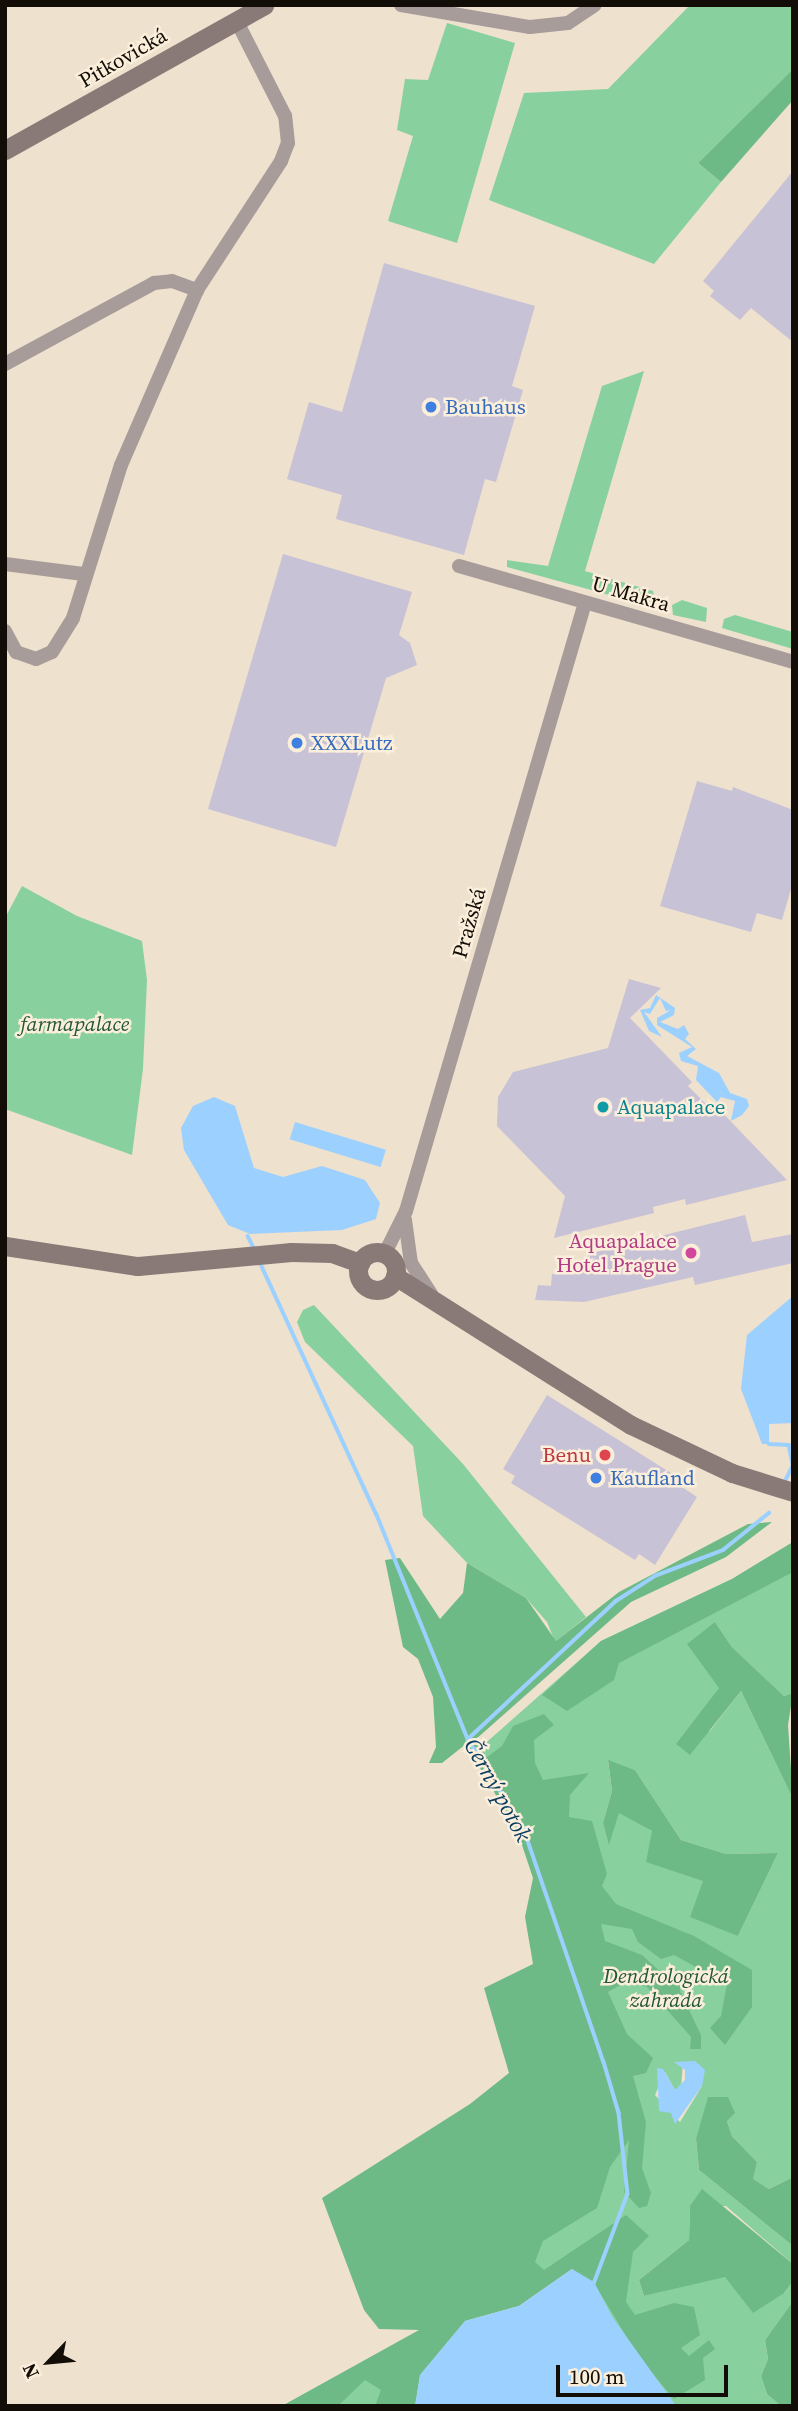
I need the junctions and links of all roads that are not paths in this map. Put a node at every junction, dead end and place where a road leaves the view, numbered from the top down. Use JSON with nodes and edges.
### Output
{"nodes":[{"id":1,"x":264,"y":5,"type":"edge"},
{"id":2,"x":401,"y":5,"type":"edge"},
{"id":3,"x":595,"y":5,"type":"edge"},
{"id":4,"x":236,"y":20,"type":"junction"},
{"id":5,"x":5,"y":150,"type":"edge"},
{"id":6,"x":197,"y":290,"type":"junction"},
{"id":7,"x":5,"y":364,"type":"edge"},
{"id":8,"x":5,"y":564,"type":"edge"},
{"id":9,"x":458,"y":566,"type":"dead end"},
{"id":10,"x":83,"y":575,"type":"junction"},
{"id":11,"x":585,"y":603,"type":"junction"},
{"id":12,"x":5,"y":631,"type":"edge"},
{"id":13,"x":793,"y":662,"type":"edge"},
{"id":14,"x":405,"y":1211,"type":"junction"},
{"id":15,"x":5,"y":1246,"type":"edge"},
{"id":16,"x":385,"y":1253,"type":"junction"},
{"id":17,"x":360,"y":1263,"type":"junction"},
{"id":18,"x":395,"y":1276,"type":"junction"},
{"id":19,"x":441,"y":1303,"type":"junction"},
{"id":20,"x":793,"y":1492,"type":"edge"}],
"edges":[{"from":1,"to":4,"type":"street","name":"Pitkovická"},
{"from":2,"to":3,"type":"street"},
{"from":4,"to":5,"type":"street","name":"Pitkovická"},
{"from":4,"to":6,"type":"street"},
{"from":6,"to":7,"type":"street"},
{"from":6,"to":10,"type":"street"},
{"from":8,"to":10,"type":"street"},
{"from":9,"to":11,"type":"street","name":"U Makra"},
{"from":10,"to":12,"type":"street"},
{"from":11,"to":13,"type":"street","name":"U Makra"},
{"from":11,"to":14,"type":"street","name":"Pražská"},
{"from":14,"to":16,"type":"street","name":"Pražská"},
{"from":14,"to":19,"type":"street"},
{"from":15,"to":17,"type":"street"},
{"from":16,"to":17,"type":"street"},
{"from":16,"to":18,"type":"street"},
{"from":17,"to":18,"type":"street"},
{"from":18,"to":19,"type":"street"},
{"from":19,"to":20,"type":"street"}]}
